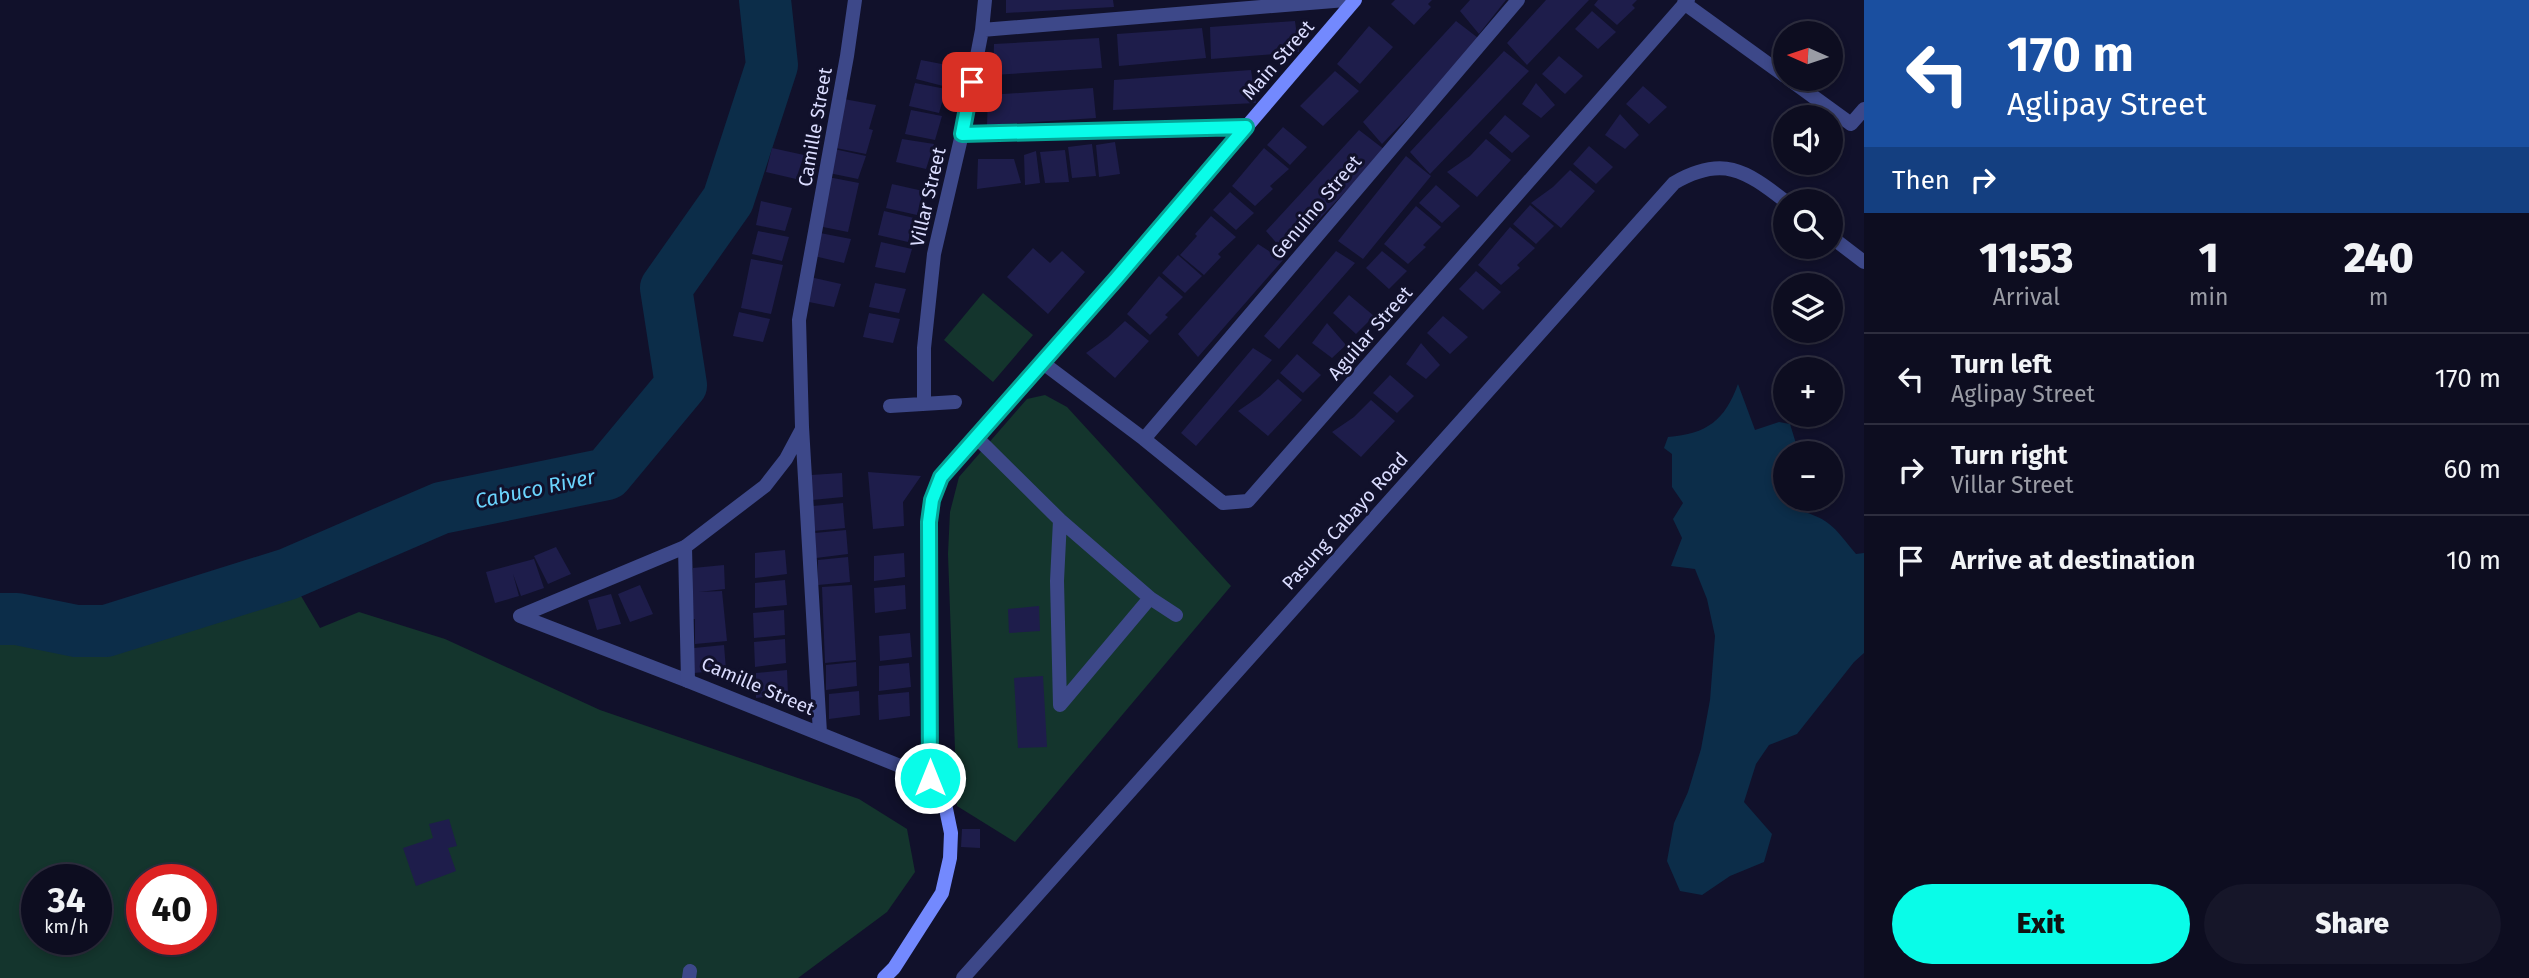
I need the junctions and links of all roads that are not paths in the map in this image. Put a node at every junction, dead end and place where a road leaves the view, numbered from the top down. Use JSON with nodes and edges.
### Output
{"nodes":[{"id":1,"x":855,"y":0,"type":"edge"},
{"id":2,"x":985,"y":0,"type":"edge"},
{"id":3,"x":1346,"y":0,"type":"edge"},
{"id":4,"x":1355,"y":0,"type":"edge"},
{"id":5,"x":1518,"y":0,"type":"edge"},
{"id":6,"x":1686,"y":1,"type":"edge"},
{"id":7,"x":982,"y":30,"type":"junction"},
{"id":8,"x":1773,"y":66,"type":"edge"},
{"id":9,"x":1806,"y":91,"type":"edge"},
{"id":10,"x":1864,"y":109,"type":"edge"},
{"id":11,"x":1246,"y":127,"type":"junction"},
{"id":12,"x":962,"y":134,"type":"junction"},
{"id":13,"x":1773,"y":193,"type":"edge"},
{"id":14,"x":1843,"y":246,"type":"edge"},
{"id":15,"x":1864,"y":262,"type":"edge"},
{"id":16,"x":1043,"y":363,"type":"junction"},
{"id":17,"x":956,"y":402,"type":"dead end"},
{"id":18,"x":924,"y":404,"type":"junction"},
{"id":19,"x":890,"y":406,"type":"dead end"},
{"id":20,"x":802,"y":427,"type":"junction"},
{"id":21,"x":976,"y":438,"type":"junction"},
{"id":22,"x":1144,"y":439,"type":"junction"},
{"id":23,"x":1060,"y":520,"type":"junction"},
{"id":24,"x":685,"y":547,"type":"junction"},
{"id":25,"x":1150,"y":598,"type":"junction"},
{"id":26,"x":1176,"y":615,"type":"dead end"},
{"id":27,"x":688,"y":681,"type":"junction"},
{"id":28,"x":820,"y":733,"type":"junction"},
{"id":29,"x":930,"y":778,"type":"junction"},
{"id":30,"x":884,"y":978,"type":"edge"},
{"id":31,"x":963,"y":978,"type":"edge"}],
"edges":[{"from":1,"to":20,"type":"street","name":"Camille Street"},
{"from":2,"to":7,"type":"street","name":"Villar Street"},
{"from":3,"to":7,"type":"street"},
{"from":4,"to":11,"type":"street","name":"Main Street"},
{"from":5,"to":22,"type":"street","name":"Genuino Street"},
{"from":6,"to":8,"type":"street"},
{"from":6,"to":22,"type":"street","name":"Aguilar Street"},
{"from":7,"to":12,"type":"street","name":"Villar Street"},
{"from":9,"to":10,"type":"street"},
{"from":11,"to":12,"type":"street"},
{"from":11,"to":16,"type":"street","name":"Main Street"},
{"from":12,"to":18,"type":"street","name":"Villar Street"},
{"from":13,"to":31,"type":"street","name":"Pasung Cabayo Road"},
{"from":14,"to":15,"type":"street"},
{"from":16,"to":21,"type":"street","name":"Main Street"},
{"from":16,"to":22,"type":"street","name":"Aguilar Street"},
{"from":17,"to":18,"type":"street"},
{"from":18,"to":19,"type":"street"},
{"from":20,"to":24,"type":"street","name":"Camille Street"},
{"from":20,"to":28,"type":"street","name":"Camille Street"},
{"from":21,"to":23,"type":"street"},
{"from":21,"to":29,"type":"street","name":"Main Street"},
{"from":23,"to":25,"type":"street"},
{"from":23,"to":25,"type":"street"},
{"from":24,"to":27,"type":"street","name":"Camille Street"},
{"from":24,"to":27,"type":"street"},
{"from":25,"to":26,"type":"street"},
{"from":27,"to":28,"type":"street","name":"Camille Street"},
{"from":28,"to":29,"type":"street","name":"Camille Street"},
{"from":29,"to":30,"type":"street","name":"Main Street"}]}
